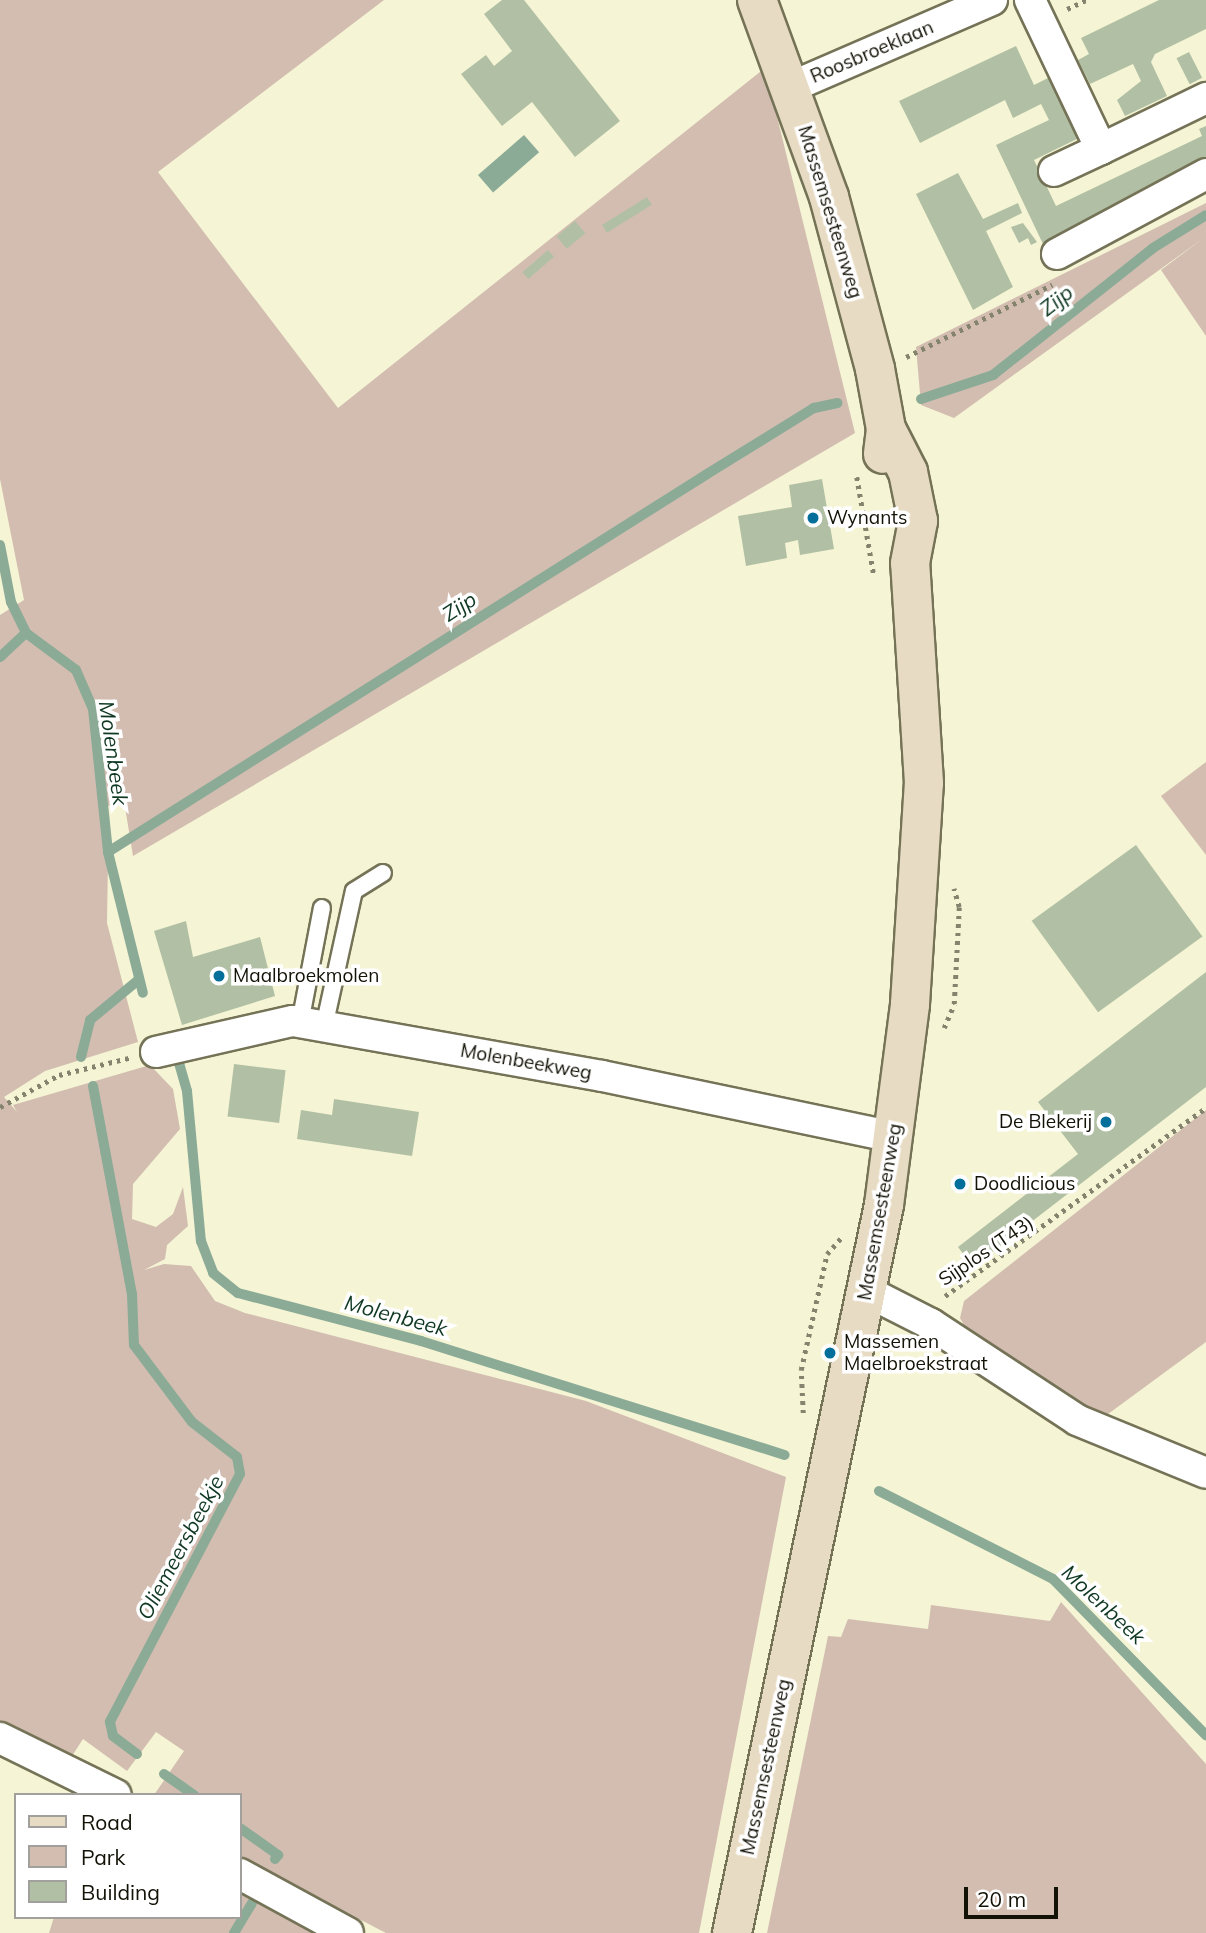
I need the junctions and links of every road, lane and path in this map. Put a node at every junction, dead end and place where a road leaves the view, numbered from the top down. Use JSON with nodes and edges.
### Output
{"nodes":[{"id":1,"x":757,"y":0,"type":"edge"},
{"id":2,"x":992,"y":0,"type":"edge"},
{"id":3,"x":1030,"y":0,"type":"edge"},
{"id":4,"x":791,"y":87,"type":"junction"},
{"id":5,"x":1206,"y":98,"type":"edge"},
{"id":6,"x":1101,"y":149,"type":"junction"},
{"id":7,"x":1054,"y":171,"type":"dead end"},
{"id":8,"x":1206,"y":174,"type":"edge"},
{"id":9,"x":1056,"y":254,"type":"joint"},
{"id":10,"x":875,"y":369,"type":"junction"},
{"id":11,"x":857,"y":470,"type":"dead end"},
{"id":12,"x":878,"y":589,"type":"dead end"},
{"id":13,"x":383,"y":873,"type":"dead end"},
{"id":14,"x":321,"y":908,"type":"dead end"},
{"id":15,"x":312,"y":1025,"type":"junction"},
{"id":16,"x":156,"y":1052,"type":"joint"},
{"id":17,"x":0,"y":1107,"type":"edge"},
{"id":18,"x":1206,"y":1108,"type":"edge"},
{"id":19,"x":895,"y":1137,"type":"junction"},
{"id":20,"x":848,"y":1230,"type":"dead end"},
{"id":21,"x":866,"y":1291,"type":"junction"},
{"id":22,"x":916,"y":1316,"type":"junction"},
{"id":23,"x":803,"y":1423,"type":"dead end"},
{"id":24,"x":1206,"y":1473,"type":"edge"},
{"id":25,"x":0,"y":1738,"type":"edge"},
{"id":26,"x":112,"y":1793,"type":"edge"},
{"id":27,"x":242,"y":1875,"type":"edge"},
{"id":28,"x":348,"y":1933,"type":"edge"},
{"id":29,"x":732,"y":1933,"type":"edge"}],
"edges":[{"from":1,"to":4,"type":"main road","name":"Massemsesteenweg"},
{"from":2,"to":4,"type":"street","name":"Roosbroeklaan"},
{"from":3,"to":6,"type":"street"},
{"from":4,"to":10,"type":"main road","name":"Massemsesteenweg"},
{"from":5,"to":6,"type":"street"},
{"from":6,"to":7,"type":"street"},
{"from":8,"to":9,"type":"street"},
{"from":9,"to":10,"type":"path"},
{"from":10,"to":19,"type":"main road","name":"Massemsesteenweg"},
{"from":11,"to":12,"type":"path"},
{"from":13,"to":15,"type":"lane"},
{"from":14,"to":15,"type":"lane"},
{"from":15,"to":16,"type":"street","name":"Molenbeekweg"},
{"from":15,"to":19,"type":"street","name":"Molenbeekweg"},
{"from":16,"to":17,"type":"path"},
{"from":18,"to":22,"type":"path","name":"Sijplos (T43)"},
{"from":19,"to":21,"type":"main road","name":"Massemsesteenweg"},
{"from":20,"to":23,"type":"path"},
{"from":21,"to":22,"type":"street"},
{"from":21,"to":29,"type":"main road","name":"Massemsesteenweg"},
{"from":22,"to":24,"type":"street"},
{"from":25,"to":26,"type":"street"},
{"from":27,"to":28,"type":"street"}]}
